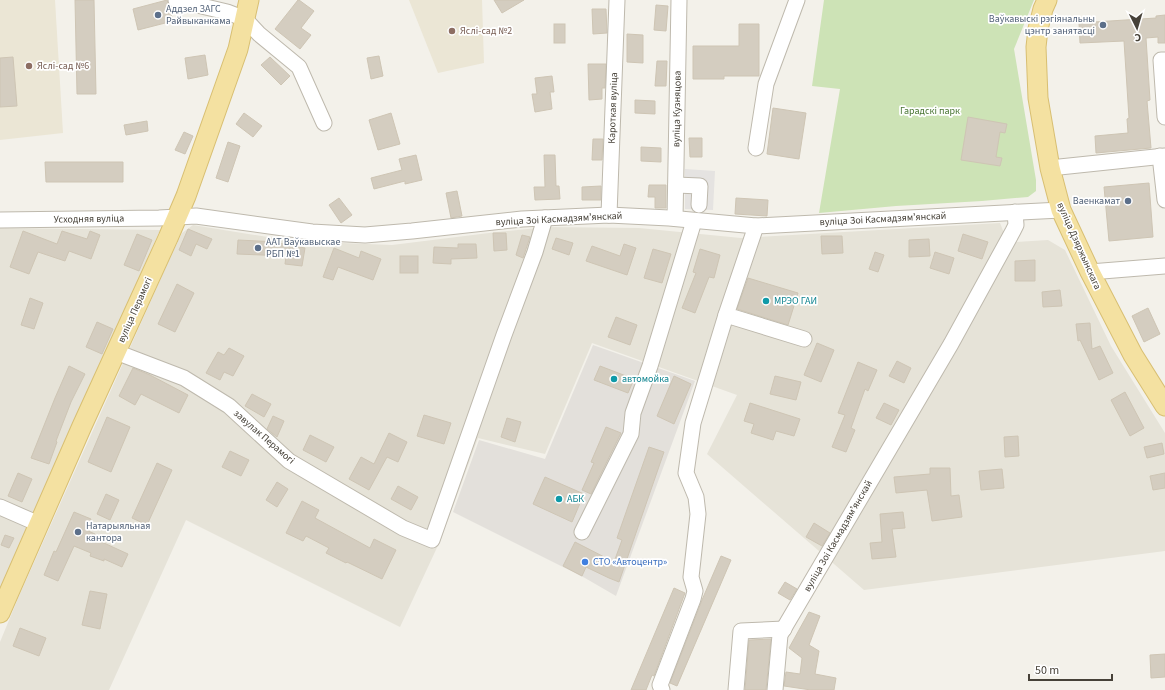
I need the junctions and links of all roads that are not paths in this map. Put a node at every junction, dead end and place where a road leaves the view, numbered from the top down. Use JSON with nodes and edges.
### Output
{"nodes":[{"id":1,"x":176,"y":0,"type":"edge"},
{"id":2,"x":249,"y":0,"type":"edge"},
{"id":3,"x":617,"y":0,"type":"edge"},
{"id":4,"x":679,"y":0,"type":"edge"},
{"id":5,"x":797,"y":0,"type":"edge"},
{"id":6,"x":1047,"y":0,"type":"edge"},
{"id":7,"x":219,"y":5,"type":"edge"},
{"id":8,"x":245,"y":19,"type":"junction"},
{"id":9,"x":1165,"y":60,"type":"edge"},
{"id":10,"x":1165,"y":117,"type":"edge"},
{"id":11,"x":324,"y":122,"type":"dead end"},
{"id":12,"x":756,"y":148,"type":"dead end"},
{"id":13,"x":1163,"y":156,"type":"edge"},
{"id":14,"x":1050,"y":168,"type":"junction"},
{"id":15,"x":676,"y":185,"type":"junction"},
{"id":16,"x":1165,"y":200,"type":"edge"},
{"id":17,"x":699,"y":205,"type":"dead end"},
{"id":18,"x":1061,"y":210,"type":"junction"},
{"id":19,"x":1014,"y":212,"type":"junction"},
{"id":20,"x":609,"y":215,"type":"junction"},
{"id":21,"x":177,"y":217,"type":"junction"},
{"id":22,"x":545,"y":218,"type":"junction"},
{"id":23,"x":675,"y":218,"type":"junction"},
{"id":24,"x":0,"y":220,"type":"edge"},
{"id":25,"x":694,"y":221,"type":"junction"},
{"id":26,"x":756,"y":226,"type":"junction"},
{"id":27,"x":1165,"y":266,"type":"edge"},
{"id":28,"x":1090,"y":272,"type":"junction"},
{"id":29,"x":726,"y":315,"type":"junction"},
{"id":30,"x":804,"y":339,"type":"dead end"},
{"id":31,"x":116,"y":352,"type":"junction"},
{"id":32,"x":1165,"y":406,"type":"edge"},
{"id":33,"x":0,"y":507,"type":"edge"},
{"id":34,"x":39,"y":524,"type":"junction"},
{"id":35,"x":582,"y":532,"type":"dead end"},
{"id":36,"x":0,"y":613,"type":"edge"},
{"id":37,"x":784,"y":629,"type":"junction"},
{"id":38,"x":662,"y":690,"type":"edge"},
{"id":39,"x":736,"y":690,"type":"edge"},
{"id":40,"x":775,"y":690,"type":"edge"}],
"edges":[{"from":1,"to":7,"type":"street"},
{"from":2,"to":8,"type":"main road","name":"вуліца Перамогі"},
{"from":3,"to":20,"type":"street","name":"Кароткая вуліца"},
{"from":4,"to":15,"type":"street","name":"вуліца Кузняцова"},
{"from":5,"to":12,"type":"street"},
{"from":6,"to":14,"type":"main road","name":"вуліца Дзяржынскага"},
{"from":7,"to":8,"type":"street"},
{"from":8,"to":11,"type":"street"},
{"from":8,"to":21,"type":"main road","name":"вуліца Перамогі"},
{"from":9,"to":10,"type":"street"},
{"from":13,"to":14,"type":"street"},
{"from":13,"to":16,"type":"street"},
{"from":14,"to":18,"type":"main road","name":"вуліца Дзяржынскага"},
{"from":15,"to":17,"type":"street"},
{"from":15,"to":23,"type":"street","name":"вуліца Кузняцова"},
{"from":18,"to":19,"type":"street","name":"вуліца Зоі Касмадзямʼянскай"},
{"from":18,"to":28,"type":"main road","name":"вуліца Дзяржынскага"},
{"from":19,"to":26,"type":"street","name":"вуліца Зоі Касмадзямʼянскай"},
{"from":19,"to":37,"type":"street","name":"вуліца Зоі Касмадзямʼянскай"},
{"from":20,"to":22,"type":"street","name":"вуліца Зоі Касмадзямʼянскай"},
{"from":20,"to":23,"type":"street","name":"вуліца Зоі Касмадзямʼянскай"},
{"from":21,"to":22,"type":"street","name":"вуліца Зоі Касмадзямʼянскай"},
{"from":21,"to":24,"type":"street","name":"Усходняя вуліца"},
{"from":21,"to":31,"type":"main road","name":"вуліца Перамогі"},
{"from":22,"to":31,"type":"street","name":"завулак Перамогі"},
{"from":23,"to":25,"type":"street","name":"вуліца Зоі Касмадзямʼянскай"},
{"from":25,"to":26,"type":"street","name":"вуліца Зоі Касмадзямʼянскай"},
{"from":25,"to":35,"type":"street"},
{"from":26,"to":29,"type":"street"},
{"from":27,"to":28,"type":"street"},
{"from":28,"to":32,"type":"main road","name":"вуліца Дзяржынскага"},
{"from":29,"to":30,"type":"street"},
{"from":29,"to":38,"type":"street"},
{"from":31,"to":34,"type":"main road","name":"вуліца Перамогі"},
{"from":33,"to":34,"type":"street"},
{"from":34,"to":36,"type":"main road","name":"вуліца Перамогі"},
{"from":37,"to":39,"type":"street"},
{"from":37,"to":40,"type":"street","name":"вуліца Зоі Касмадзямʼянскай"}]}
